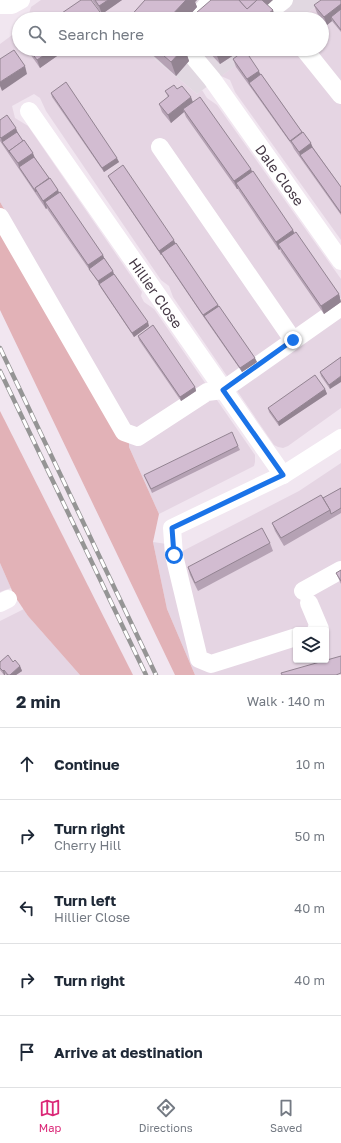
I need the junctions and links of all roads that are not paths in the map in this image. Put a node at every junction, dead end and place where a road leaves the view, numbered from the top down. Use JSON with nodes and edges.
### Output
{"nodes":[{"id":1,"x":21,"y":0,"type":"edge"},
{"id":2,"x":211,"y":0,"type":"edge"},
{"id":3,"x":0,"y":5,"type":"edge"},
{"id":4,"x":201,"y":12,"type":"edge"},
{"id":5,"x":193,"y":56,"type":"edge"},
{"id":6,"x":310,"y":56,"type":"edge"},
{"id":7,"x":341,"y":96,"type":"edge"},
{"id":8,"x":29,"y":111,"type":"dead end"},
{"id":9,"x":160,"y":147,"type":"dead end"},
{"id":10,"x":0,"y":217,"type":"edge"},
{"id":11,"x":341,"y":261,"type":"edge"},
{"id":12,"x":341,"y":307,"type":"edge"},
{"id":13,"x":293,"y":340,"type":"junction"},
{"id":14,"x":223,"y":390,"type":"junction"},
{"id":15,"x":341,"y":438,"type":"edge"},
{"id":16,"x":283,"y":475,"type":"junction"},
{"id":17,"x":341,"y":570,"type":"edge"},
{"id":18,"x":319,"y":627,"type":"edge"},
{"id":19,"x":293,"y":638,"type":"edge"}],
"edges":[{"from":1,"to":3,"type":"street"},
{"from":2,"to":4,"type":"street"},
{"from":5,"to":11,"type":"street","name":"Dale Close"},
{"from":6,"to":7,"type":"street"},
{"from":8,"to":14,"type":"street","name":"Hillier Close"},
{"from":9,"to":13,"type":"street"},
{"from":10,"to":14,"type":"street"},
{"from":12,"to":13,"type":"street"},
{"from":13,"to":14,"type":"street"},
{"from":14,"to":16,"type":"street","name":"Hillier Close"},
{"from":15,"to":16,"type":"street"},
{"from":16,"to":19,"type":"street"},
{"from":17,"to":18,"type":"street"}]}
